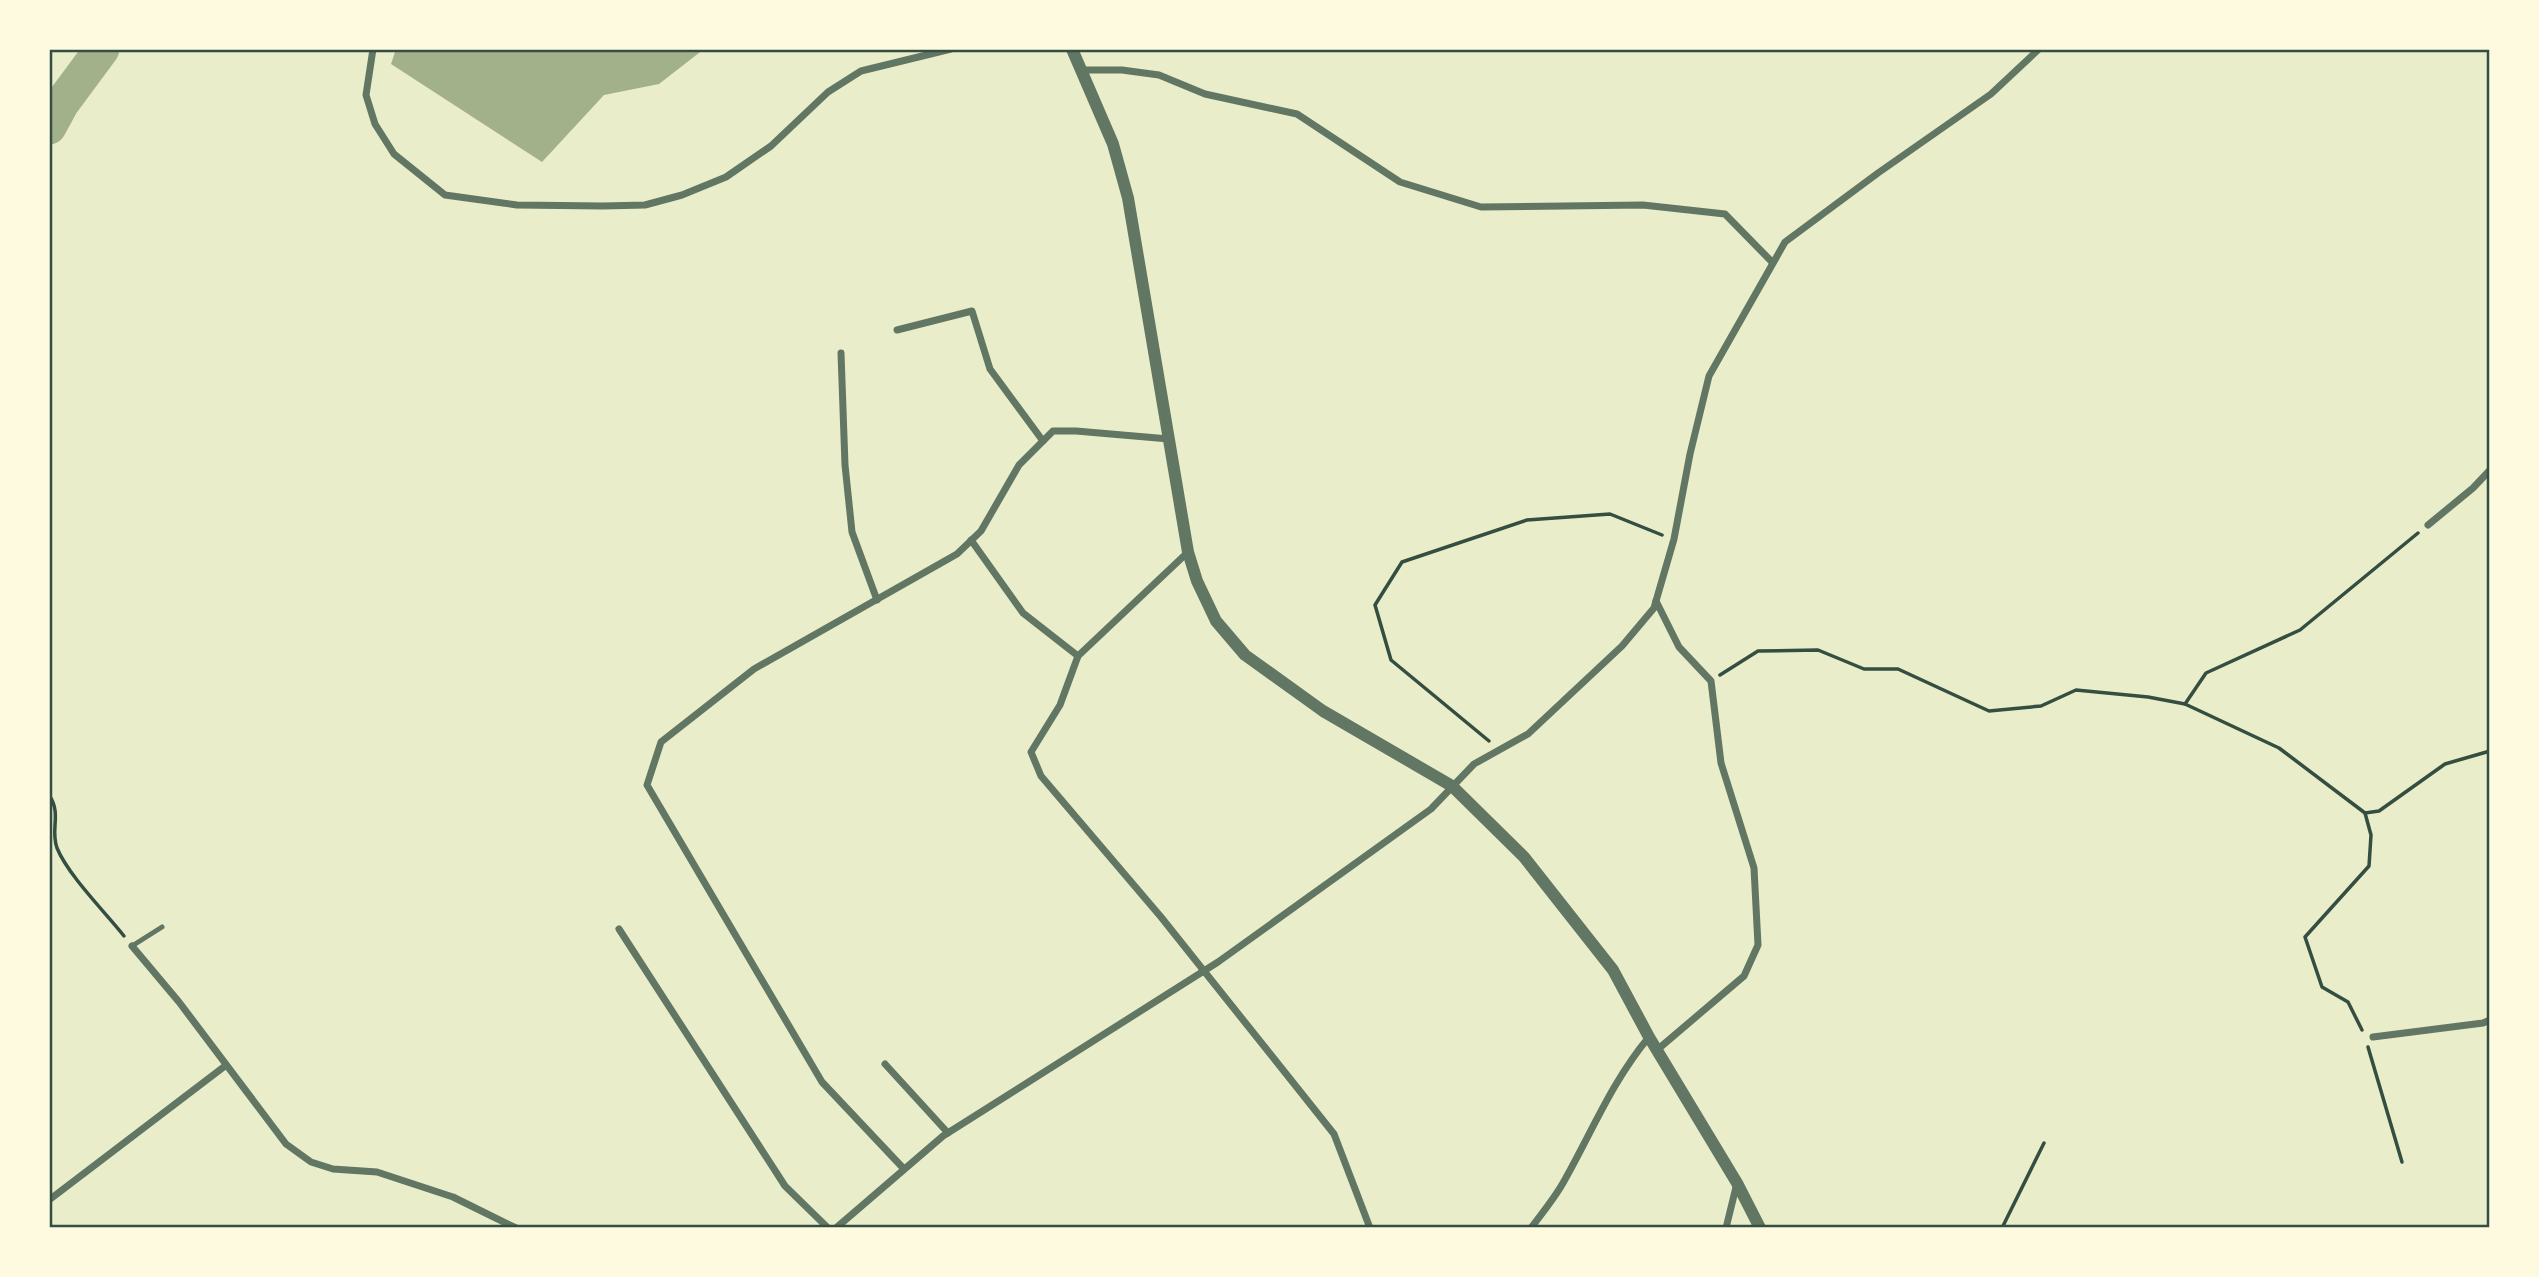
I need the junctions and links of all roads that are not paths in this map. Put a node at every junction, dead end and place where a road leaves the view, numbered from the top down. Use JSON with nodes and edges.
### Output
{"nodes":[{"id":1,"x":373,"y":49,"type":"edge"},
{"id":2,"x":951,"y":49,"type":"edge"},
{"id":3,"x":1072,"y":49,"type":"edge"},
{"id":4,"x":2039,"y":49,"type":"edge"},
{"id":5,"x":1081,"y":70,"type":"junction"},
{"id":6,"x":1772,"y":262,"type":"junction"},
{"id":7,"x":897,"y":330,"type":"dead end"},
{"id":8,"x":841,"y":353,"type":"dead end"},
{"id":9,"x":1169,"y":439,"type":"junction"},
{"id":10,"x":1043,"y":441,"type":"junction"},
{"id":11,"x":2490,"y":470,"type":"edge"},
{"id":12,"x":2428,"y":525,"type":"road end"},
{"id":13,"x":971,"y":540,"type":"junction"},
{"id":14,"x":1188,"y":552,"type":"junction"},
{"id":15,"x":877,"y":600,"type":"junction"},
{"id":16,"x":1656,"y":601,"type":"junction"},
{"id":17,"x":1078,"y":656,"type":"junction"},
{"id":18,"x":1452,"y":786,"type":"junction"},
{"id":19,"x":162,"y":927,"type":"dead end"},
{"id":20,"x":619,"y":929,"type":"dead end"},
{"id":21,"x":132,"y":946,"type":"joint"},
{"id":22,"x":1203,"y":969,"type":"junction"},
{"id":23,"x":2490,"y":1020,"type":"edge"},
{"id":24,"x":1649,"y":1037,"type":"junction"},
{"id":25,"x":2373,"y":1037,"type":"dead end"},
{"id":26,"x":1657,"y":1050,"type":"junction"},
{"id":27,"x":885,"y":1065,"type":"dead end"},
{"id":28,"x":225,"y":1066,"type":"junction"},
{"id":29,"x":948,"y":1133,"type":"junction"},
{"id":30,"x":904,"y":1169,"type":"junction"},
{"id":31,"x":1737,"y":1182,"type":"junction"},
{"id":32,"x":49,"y":1200,"type":"edge"},
{"id":33,"x":516,"y":1228,"type":"edge"},
{"id":34,"x":828,"y":1228,"type":"edge"},
{"id":35,"x":836,"y":1228,"type":"edge"},
{"id":36,"x":1370,"y":1228,"type":"edge"},
{"id":37,"x":1531,"y":1228,"type":"edge"},
{"id":38,"x":1726,"y":1228,"type":"edge"},
{"id":39,"x":1760,"y":1228,"type":"edge"}],
"edges":[{"from":1,"to":2,"type":"street"},
{"from":3,"to":5,"type":"street"},
{"from":4,"to":6,"type":"street"},
{"from":5,"to":6,"type":"street"},
{"from":5,"to":9,"type":"street"},
{"from":6,"to":16,"type":"street"},
{"from":7,"to":10,"type":"street"},
{"from":8,"to":15,"type":"street"},
{"from":9,"to":10,"type":"street"},
{"from":9,"to":14,"type":"street"},
{"from":10,"to":13,"type":"street"},
{"from":11,"to":12,"type":"street"},
{"from":13,"to":15,"type":"street"},
{"from":13,"to":17,"type":"street"},
{"from":14,"to":17,"type":"street"},
{"from":14,"to":18,"type":"street"},
{"from":15,"to":30,"type":"street"},
{"from":16,"to":18,"type":"street"},
{"from":16,"to":26,"type":"street"},
{"from":17,"to":22,"type":"street"},
{"from":18,"to":22,"type":"street"},
{"from":18,"to":24,"type":"street"},
{"from":19,"to":21,"type":"lane"},
{"from":20,"to":34,"type":"street"},
{"from":21,"to":28,"type":"street"},
{"from":22,"to":29,"type":"street"},
{"from":22,"to":36,"type":"street"},
{"from":23,"to":25,"type":"street"},
{"from":24,"to":26,"type":"street"},
{"from":24,"to":37,"type":"street"},
{"from":26,"to":31,"type":"street"},
{"from":27,"to":29,"type":"street"},
{"from":28,"to":32,"type":"street"},
{"from":28,"to":33,"type":"street"},
{"from":29,"to":30,"type":"street"},
{"from":30,"to":35,"type":"street"},
{"from":31,"to":38,"type":"street"},
{"from":31,"to":39,"type":"street"}]}
